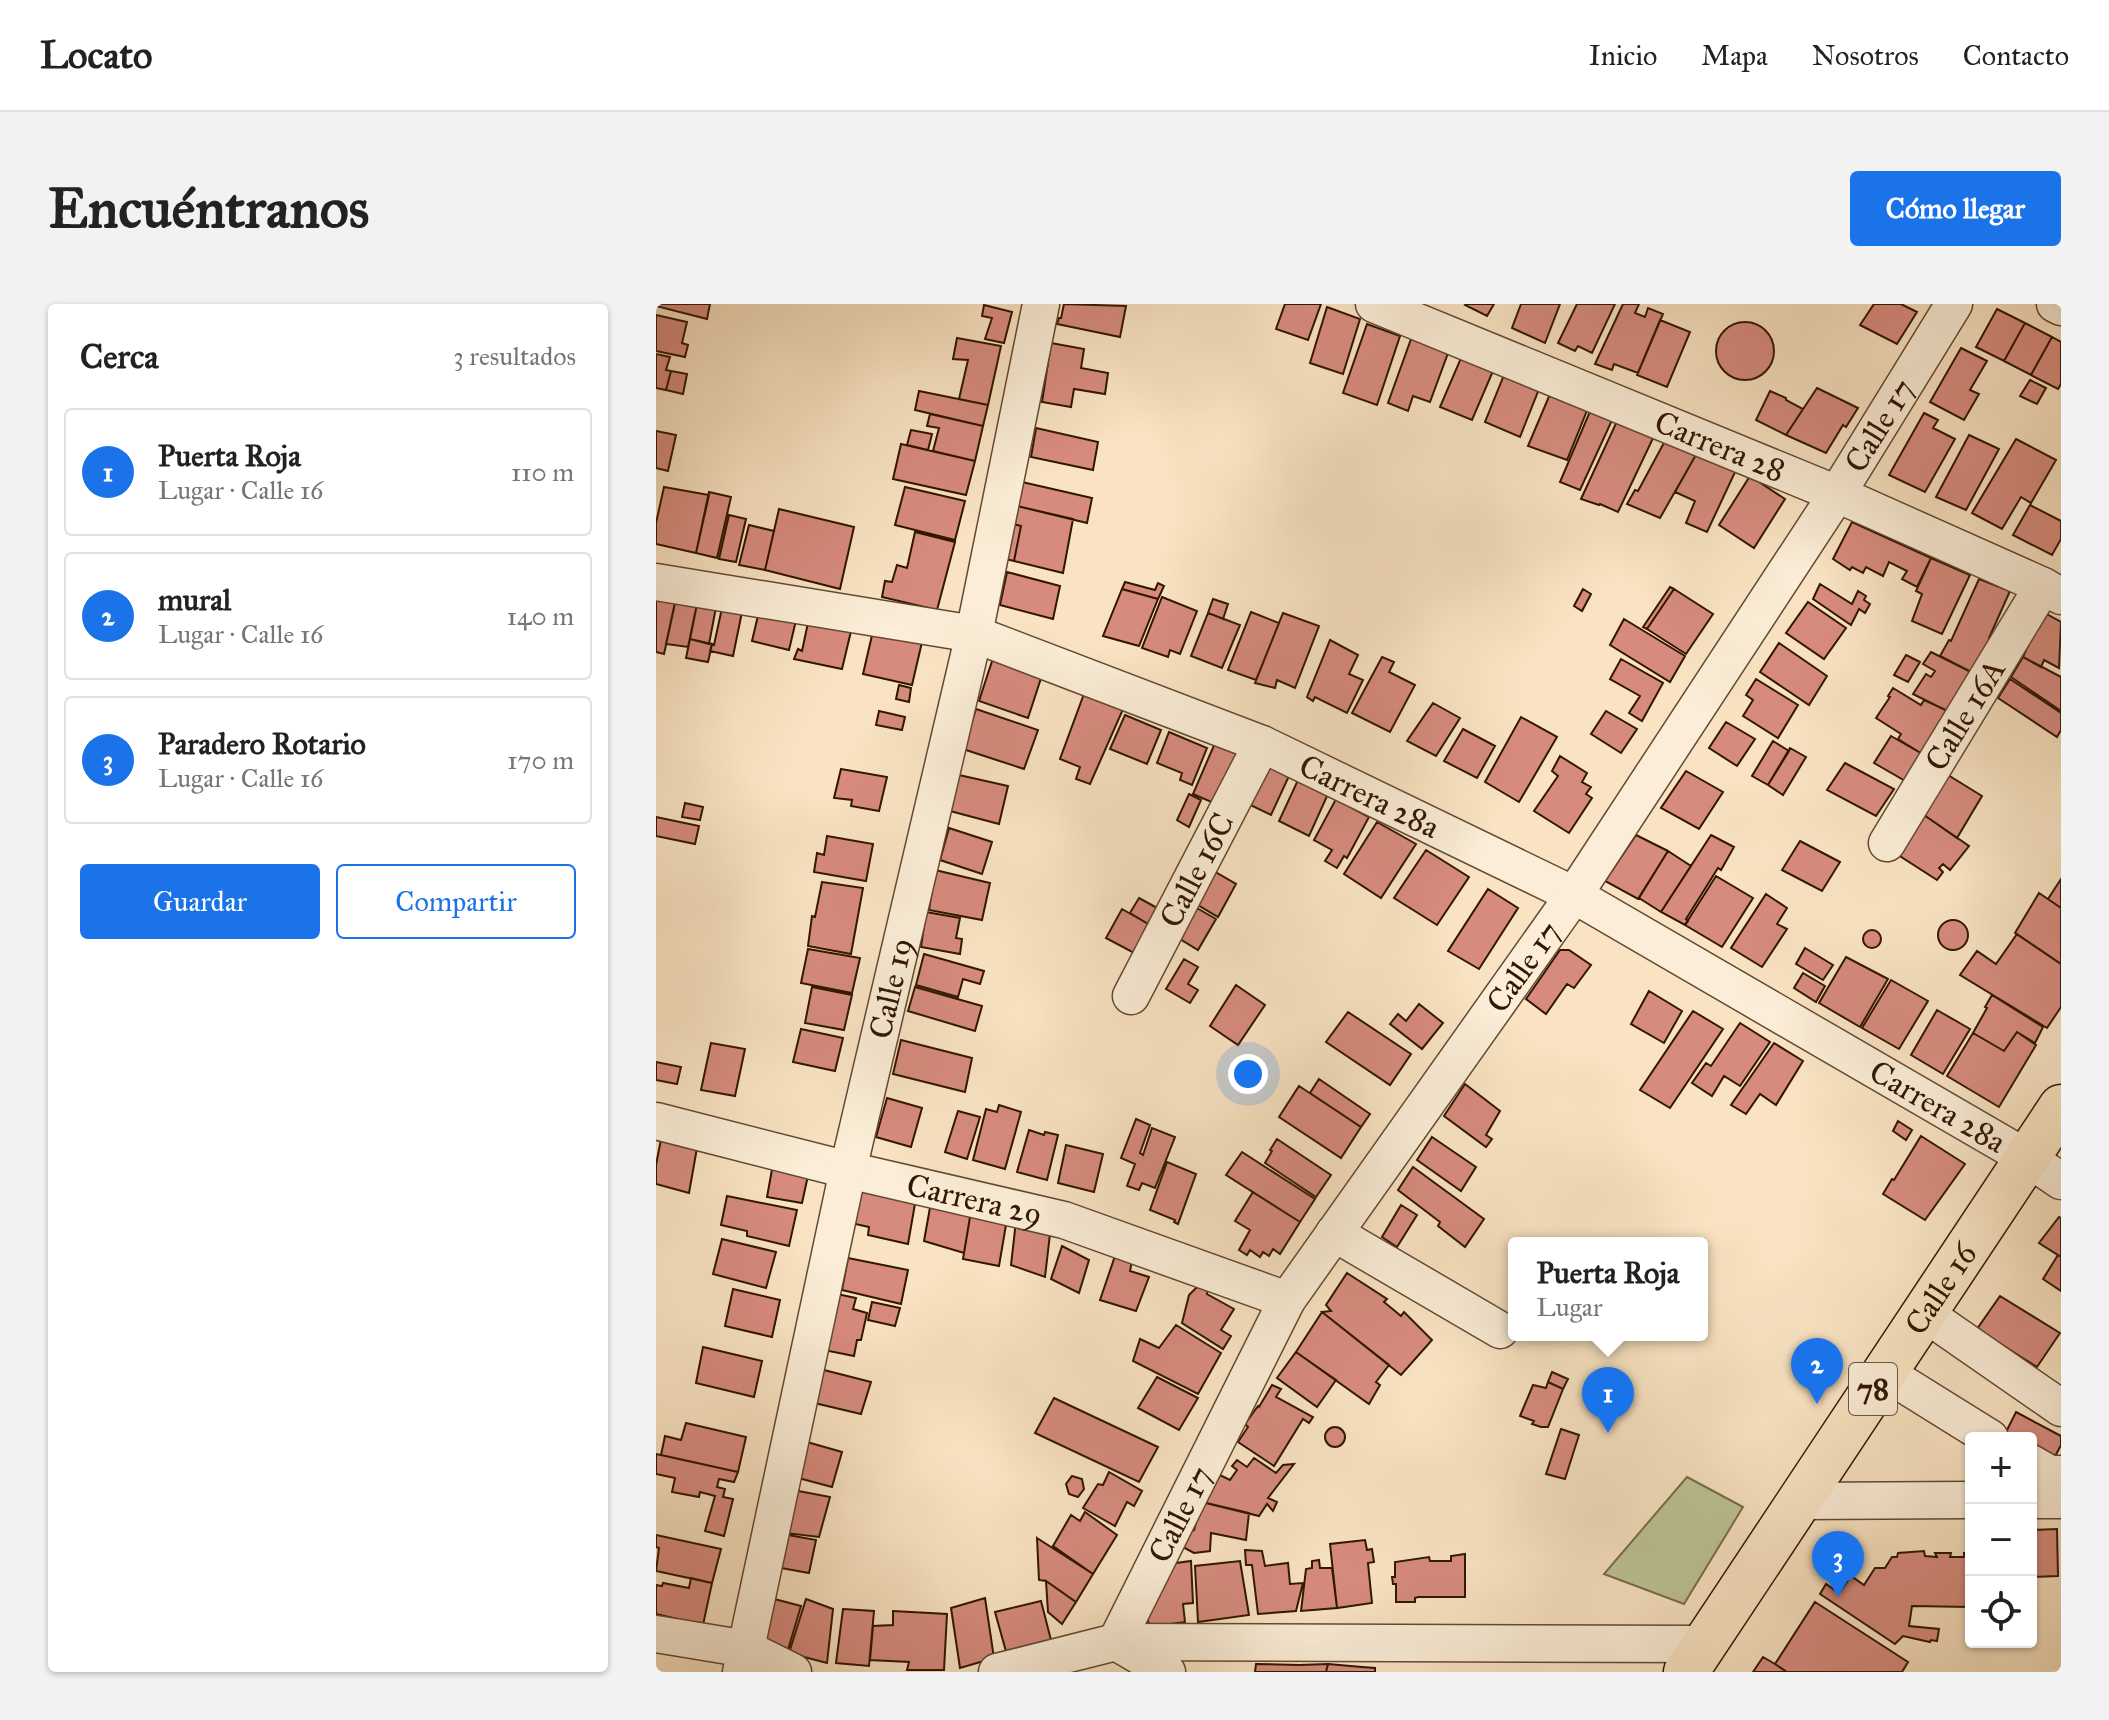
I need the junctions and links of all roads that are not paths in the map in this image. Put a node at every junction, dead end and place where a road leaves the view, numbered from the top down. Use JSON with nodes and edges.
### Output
{"nodes":[{"id":1,"x":1041,"y":304,"type":"edge"},
{"id":2,"x":1374,"y":304,"type":"edge"},
{"id":3,"x":1954,"y":304,"type":"edge"},
{"id":4,"x":2055,"y":304,"type":"edge"},
{"id":5,"x":2061,"y":307,"type":"edge"},
{"id":6,"x":1837,"y":494,"type":"junction"},
{"id":7,"x":656,"y":582,"type":"edge"},
{"id":8,"x":2052,"y":591,"type":"edge"},
{"id":9,"x":974,"y":634,"type":"junction"},
{"id":10,"x":1262,"y":744,"type":"junction"},
{"id":11,"x":1887,"y":843,"type":"dead end"},
{"id":12,"x":1574,"y":895,"type":"junction"},
{"id":13,"x":1131,"y":996,"type":"dead end"},
{"id":14,"x":2061,"y":1107,"type":"edge"},
{"id":15,"x":656,"y":1121,"type":"edge"},
{"id":16,"x":848,"y":1170,"type":"junction"},
{"id":17,"x":2044,"y":1170,"type":"edge"},
{"id":18,"x":1334,"y":1233,"type":"junction"},
{"id":19,"x":1287,"y":1300,"type":"junction"},
{"id":20,"x":1924,"y":1313,"type":"junction"},
{"id":21,"x":1500,"y":1330,"type":"dead end"},
{"id":22,"x":1884,"y":1372,"type":"junction"},
{"id":23,"x":2061,"y":1408,"type":"edge"},
{"id":24,"x":1980,"y":1432,"type":"edge"},
{"id":25,"x":2037,"y":1466,"type":"edge"},
{"id":26,"x":2061,"y":1474,"type":"edge"},
{"id":27,"x":1965,"y":1500,"type":"edge"},
{"id":28,"x":2037,"y":1500,"type":"edge"},
{"id":29,"x":2061,"y":1500,"type":"edge"},
{"id":30,"x":1799,"y":1501,"type":"junction"},
{"id":31,"x":656,"y":1634,"type":"edge"},
{"id":32,"x":1116,"y":1642,"type":"junction"},
{"id":33,"x":1695,"y":1658,"type":"edge"},
{"id":34,"x":744,"y":1660,"type":"edge"},
{"id":35,"x":793,"y":1672,"type":"edge"},
{"id":36,"x":997,"y":1672,"type":"edge"},
{"id":37,"x":1167,"y":1672,"type":"edge"}],
"edges":[{"from":1,"to":9,"type":"street","name":"Calle 19"},
{"from":2,"to":6,"type":"street","name":"Carrera 28"},
{"from":3,"to":6,"type":"street","name":"Calle 17"},
{"from":4,"to":5,"type":"street"},
{"from":6,"to":8,"type":"street","name":"Carrera 28"},
{"from":6,"to":12,"type":"street","name":"Calle 17"},
{"from":7,"to":9,"type":"street","name":"Carrera 28a"},
{"from":8,"to":11,"type":"street","name":"Calle 16A"},
{"from":9,"to":10,"type":"street","name":"Carrera 28a"},
{"from":9,"to":16,"type":"street","name":"Calle 19"},
{"from":10,"to":12,"type":"street","name":"Carrera 28a"},
{"from":10,"to":13,"type":"street","name":"Calle 16C"},
{"from":12,"to":17,"type":"street","name":"Carrera 28a"},
{"from":12,"to":18,"type":"street","name":"Calle 17"},
{"from":14,"to":17,"type":"highway","name":"Calle 16","number":"78"},
{"from":15,"to":16,"type":"street","name":"Carrera 29"},
{"from":16,"to":19,"type":"street","name":"Carrera 29"},
{"from":16,"to":34,"type":"street","name":"Calle 19"},
{"from":17,"to":20,"type":"highway","name":"Calle 16","number":"78"},
{"from":18,"to":19,"type":"street","name":"Calle 17"},
{"from":18,"to":21,"type":"street"},
{"from":19,"to":32,"type":"street","name":"Calle 17"},
{"from":20,"to":22,"type":"highway","name":"Calle 16","number":"78"},
{"from":20,"to":23,"type":"street"},
{"from":22,"to":24,"type":"street"},
{"from":22,"to":30,"type":"highway","name":"Calle 16","number":"78"},
{"from":25,"to":26,"type":"street"},
{"from":27,"to":30,"type":"street"},
{"from":28,"to":29,"type":"street"},
{"from":30,"to":33,"type":"highway","name":"Calle 16","number":"78"},
{"from":31,"to":34,"type":"street"},
{"from":32,"to":33,"type":"street"},
{"from":32,"to":36,"type":"street"},
{"from":32,"to":37,"type":"street"},
{"from":34,"to":35,"type":"street"}]}
